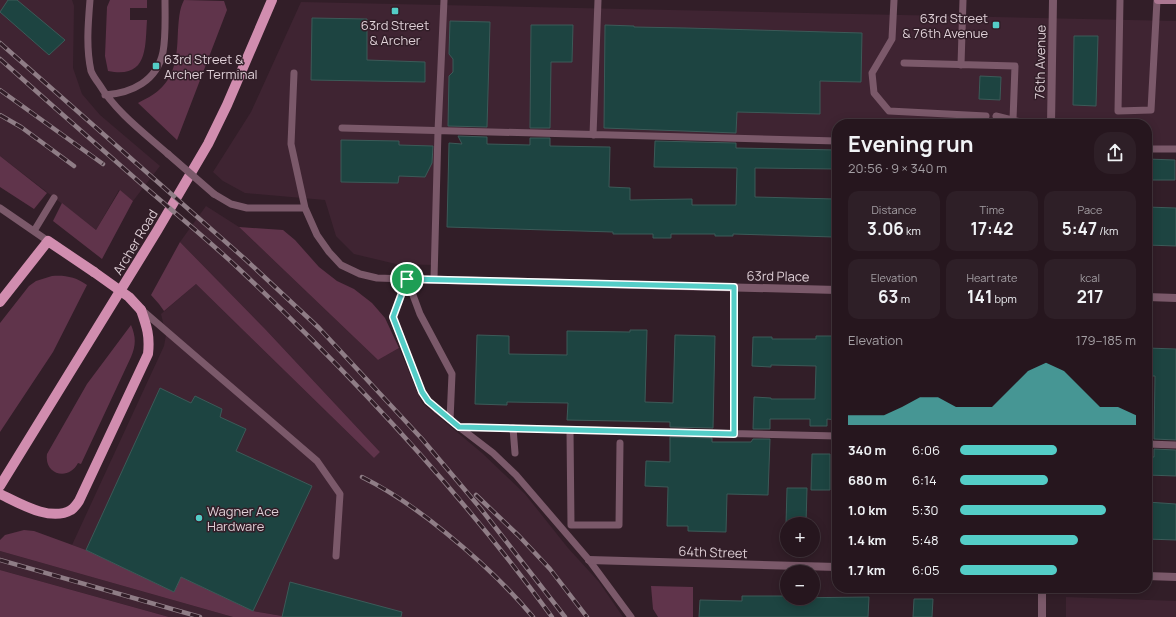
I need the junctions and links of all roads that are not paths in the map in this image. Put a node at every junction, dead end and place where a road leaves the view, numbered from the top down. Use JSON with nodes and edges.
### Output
{"nodes":[{"id":1,"x":90,"y":0,"type":"edge"},
{"id":2,"x":165,"y":0,"type":"edge"},
{"id":3,"x":272,"y":0,"type":"edge"},
{"id":4,"x":444,"y":0,"type":"edge"},
{"id":5,"x":598,"y":0,"type":"edge"},
{"id":6,"x":894,"y":0,"type":"edge"},
{"id":7,"x":963,"y":0,"type":"edge"},
{"id":8,"x":1053,"y":0,"type":"edge"},
{"id":9,"x":1120,"y":0,"type":"edge"},
{"id":10,"x":1157,"y":0,"type":"edge"},
{"id":11,"x":1176,"y":0,"type":"edge"},
{"id":12,"x":904,"y":63,"type":"dead end"},
{"id":13,"x":961,"y":65,"type":"junction"},
{"id":14,"x":294,"y":73,"type":"dead end"},
{"id":15,"x":105,"y":95,"type":"junction"},
{"id":16,"x":986,"y":116,"type":"dead end"},
{"id":17,"x":996,"y":116,"type":"dead end"},
{"id":18,"x":1009,"y":119,"type":"edge"},
{"id":19,"x":1013,"y":119,"type":"edge"},
{"id":20,"x":1051,"y":119,"type":"edge"},
{"id":21,"x":342,"y":128,"type":"dead end"},
{"id":22,"x":438,"y":131,"type":"junction"},
{"id":23,"x":594,"y":135,"type":"junction"},
{"id":24,"x":832,"y":141,"type":"edge"},
{"id":25,"x":1152,"y":149,"type":"edge"},
{"id":26,"x":1176,"y":149,"type":"edge"},
{"id":27,"x":54,"y":198,"type":"dead end"},
{"id":28,"x":0,"y":208,"type":"edge"},
{"id":29,"x":305,"y":208,"type":"junction"},
{"id":30,"x":34,"y":231,"type":"junction"},
{"id":31,"x":48,"y":241,"type":"junction"},
{"id":32,"x":407,"y":279,"type":"junction"},
{"id":33,"x":434,"y":279,"type":"junction"},
{"id":34,"x":734,"y":287,"type":"junction"},
{"id":35,"x":832,"y":290,"type":"edge"},
{"id":36,"x":1152,"y":297,"type":"edge"},
{"id":37,"x":1176,"y":298,"type":"edge"},
{"id":38,"x":0,"y":302,"type":"edge"},
{"id":39,"x":141,"y":310,"type":"junction"},
{"id":40,"x":450,"y":420,"type":"junction"},
{"id":41,"x":459,"y":427,"type":"junction"},
{"id":42,"x":513,"y":428,"type":"junction"},
{"id":43,"x":570,"y":430,"type":"junction"},
{"id":44,"x":734,"y":434,"type":"junction"},
{"id":45,"x":832,"y":436,"type":"edge"},
{"id":46,"x":620,"y":444,"type":"dead end"},
{"id":47,"x":1152,"y":444,"type":"edge"},
{"id":48,"x":1176,"y":445,"type":"edge"},
{"id":49,"x":515,"y":453,"type":"dead end"},
{"id":50,"x":0,"y":486,"type":"edge"},
{"id":51,"x":0,"y":494,"type":"edge"},
{"id":52,"x":336,"y":556,"type":"dead end"},
{"id":53,"x":589,"y":560,"type":"junction"},
{"id":54,"x":832,"y":567,"type":"edge"},
{"id":55,"x":1152,"y":576,"type":"edge"},
{"id":56,"x":1176,"y":577,"type":"edge"},
{"id":57,"x":1042,"y":593,"type":"edge"},
{"id":58,"x":631,"y":617,"type":"edge"},
{"id":59,"x":1042,"y":617,"type":"edge"}],
"edges":[{"from":1,"to":15,"type":"lane"},
{"from":2,"to":15,"type":"lane"},
{"from":3,"to":50,"type":"main road","name":"Archer Road"},
{"from":4,"to":22,"type":"lane"},
{"from":5,"to":23,"type":"lane"},
{"from":6,"to":16,"type":"lane"},
{"from":7,"to":13,"type":"lane"},
{"from":8,"to":20,"type":"street","name":"76th Avenue"},
{"from":9,"to":10,"type":"lane"},
{"from":10,"to":11,"type":"main road"},
{"from":12,"to":13,"type":"lane"},
{"from":13,"to":19,"type":"lane"},
{"from":14,"to":29,"type":"lane"},
{"from":15,"to":29,"type":"lane","bridge":true},
{"from":17,"to":18,"type":"lane"},
{"from":21,"to":22,"type":"lane"},
{"from":22,"to":23,"type":"lane"},
{"from":22,"to":33,"type":"lane"},
{"from":23,"to":24,"type":"lane"},
{"from":25,"to":26,"type":"lane"},
{"from":27,"to":30,"type":"lane"},
{"from":28,"to":30,"type":"lane"},
{"from":29,"to":32,"type":"lane"},
{"from":30,"to":31,"type":"lane"},
{"from":31,"to":38,"type":"main road"},
{"from":31,"to":39,"type":"main road","bridge":true},
{"from":32,"to":33,"type":"street","name":"63rd Place"},
{"from":32,"to":40,"type":"lane"},
{"from":32,"to":40,"type":"lane"},
{"from":33,"to":34,"type":"street","name":"63rd Place"},
{"from":34,"to":35,"type":"street","name":"63rd Place"},
{"from":34,"to":44,"type":"lane"},
{"from":36,"to":37,"type":"street"},
{"from":39,"to":51,"type":"main road"},
{"from":39,"to":52,"type":"lane"},
{"from":40,"to":41,"type":"lane"},
{"from":41,"to":42,"type":"lane"},
{"from":41,"to":53,"type":"lane"},
{"from":42,"to":43,"type":"lane"},
{"from":42,"to":49,"type":"lane"},
{"from":43,"to":44,"type":"lane"},
{"from":43,"to":46,"type":"lane"},
{"from":44,"to":45,"type":"lane"},
{"from":47,"to":48,"type":"lane"},
{"from":53,"to":54,"type":"street","name":"64th Street"},
{"from":53,"to":58,"type":"lane"},
{"from":55,"to":56,"type":"street"},
{"from":57,"to":59,"type":"street"}]}
